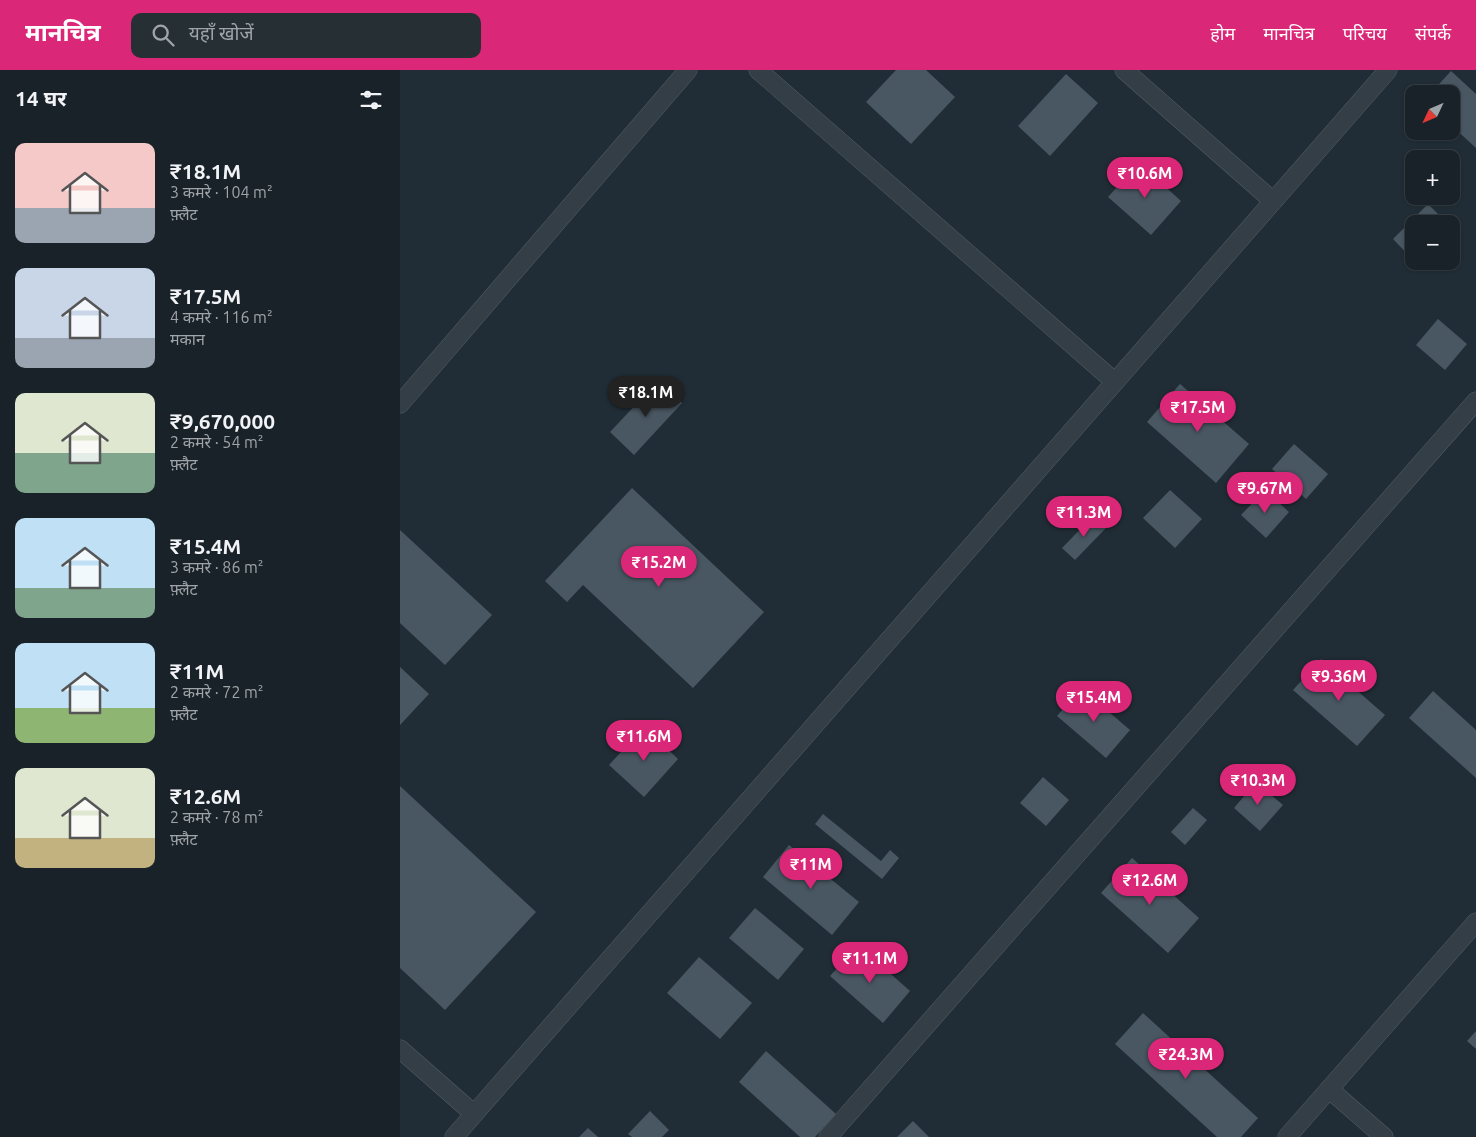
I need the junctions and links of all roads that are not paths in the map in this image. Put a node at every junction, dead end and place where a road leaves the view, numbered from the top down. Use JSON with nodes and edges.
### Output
{"nodes":[{"id":1,"x":688,"y":70,"type":"edge"},
{"id":2,"x":758,"y":70,"type":"edge"},
{"id":3,"x":1124,"y":70,"type":"edge"},
{"id":4,"x":1388,"y":70,"type":"edge"},
{"id":5,"x":1273,"y":201,"type":"junction"},
{"id":6,"x":1115,"y":382,"type":"junction"},
{"id":7,"x":1476,"y":402,"type":"edge"},
{"id":8,"x":400,"y":404,"type":"edge"},
{"id":9,"x":1473,"y":931,"type":"edge"},
{"id":10,"x":400,"y":1049,"type":"edge"},
{"id":11,"x":1329,"y":1089,"type":"junction"},
{"id":12,"x":474,"y":1114,"type":"junction"},
{"id":13,"x":454,"y":1137,"type":"edge"},
{"id":14,"x":828,"y":1137,"type":"edge"},
{"id":15,"x":1287,"y":1137,"type":"edge"},
{"id":16,"x":1384,"y":1137,"type":"edge"}],
"edges":[{"from":1,"to":8,"type":"street"},
{"from":2,"to":6,"type":"street"},
{"from":3,"to":5,"type":"street"},
{"from":4,"to":5,"type":"street"},
{"from":5,"to":6,"type":"street"},
{"from":6,"to":12,"type":"street"},
{"from":7,"to":14,"type":"street"},
{"from":9,"to":11,"type":"street"},
{"from":10,"to":12,"type":"street"},
{"from":11,"to":15,"type":"street"},
{"from":11,"to":16,"type":"street"},
{"from":12,"to":13,"type":"street"}]}
